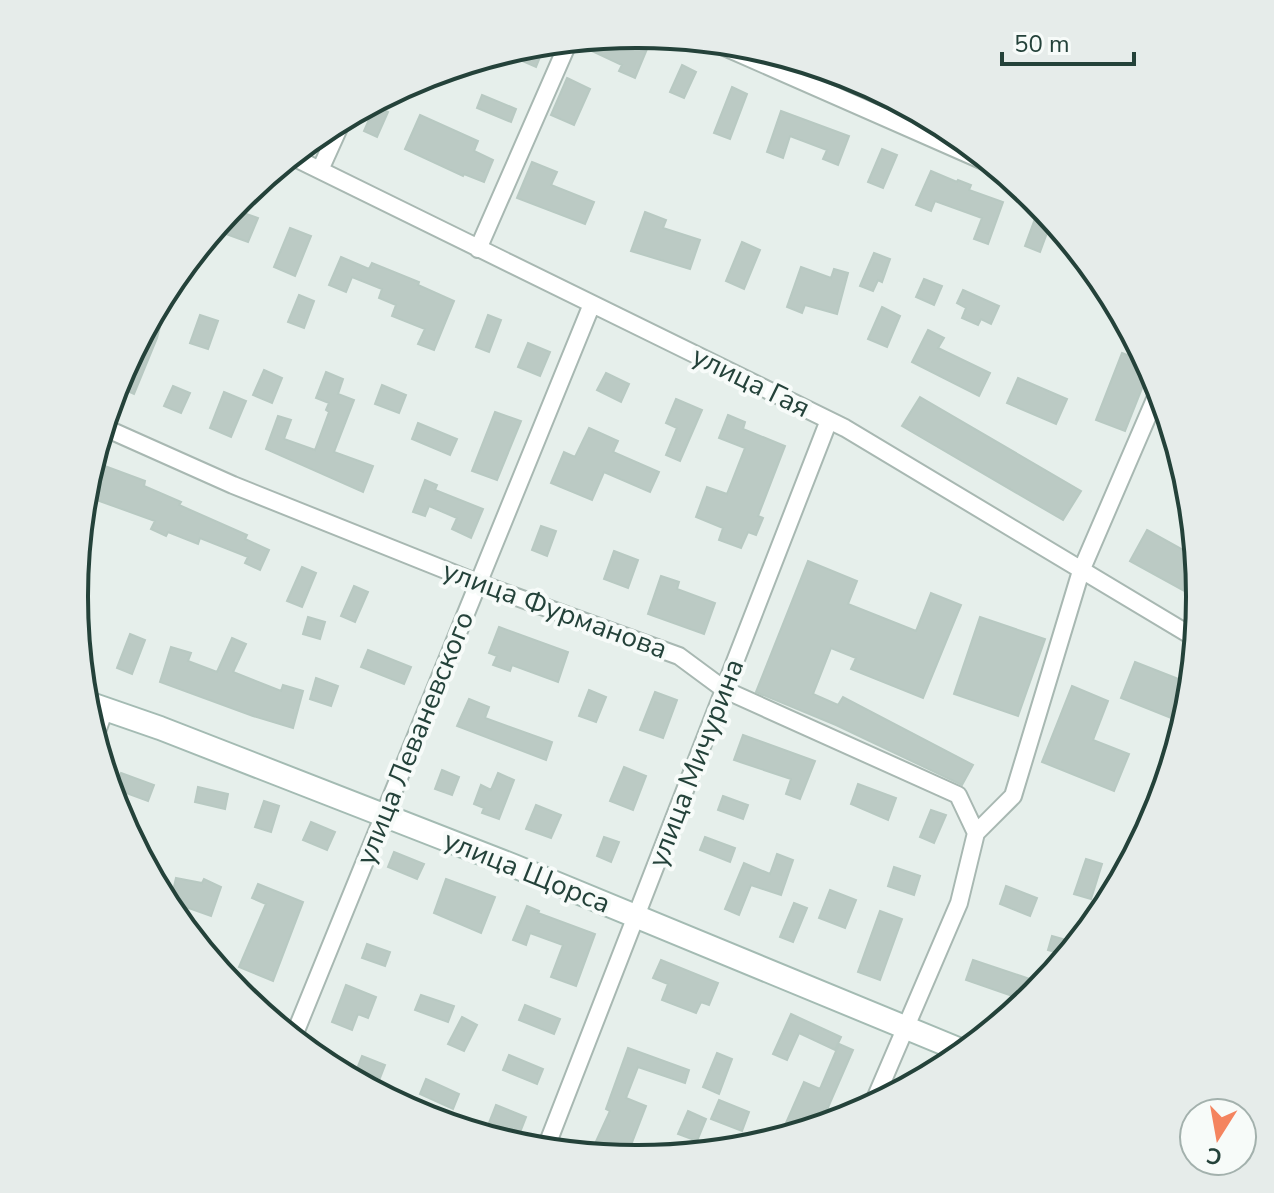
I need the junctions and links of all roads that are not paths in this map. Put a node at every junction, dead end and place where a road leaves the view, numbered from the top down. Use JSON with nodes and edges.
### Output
{"nodes":[{"id":1,"x":564,"y":53,"type":"edge"},
{"id":2,"x":808,"y":75,"type":"edge"},
{"id":3,"x":334,"y":139,"type":"edge"},
{"id":4,"x":944,"y":141,"type":"edge"},
{"id":5,"x":302,"y":161,"type":"edge"},
{"id":6,"x":320,"y":170,"type":"junction"},
{"id":7,"x":478,"y":249,"type":"junction"},
{"id":8,"x":592,"y":304,"type":"junction"},
{"id":9,"x":1151,"y":408,"type":"edge"},
{"id":10,"x":829,"y":420,"type":"junction"},
{"id":11,"x":114,"y":432,"type":"edge"},
{"id":12,"x":1081,"y":571,"type":"junction"},
{"id":13,"x":478,"y":583,"type":"junction"},
{"id":14,"x":1184,"y":632,"type":"edge"},
{"id":15,"x":725,"y":690,"type":"junction"},
{"id":16,"x":100,"y":708,"type":"edge"},
{"id":17,"x":384,"y":815,"type":"junction"},
{"id":18,"x":976,"y":833,"type":"junction"},
{"id":19,"x":637,"y":916,"type":"junction"},
{"id":20,"x":297,"y":1027,"type":"edge"},
{"id":21,"x":905,"y":1027,"type":"junction"},
{"id":22,"x":951,"y":1046,"type":"edge"},
{"id":23,"x":879,"y":1088,"type":"edge"},
{"id":24,"x":550,"y":1137,"type":"edge"}],
"edges":[{"from":1,"to":7,"type":"street"},
{"from":2,"to":4,"type":"street"},
{"from":3,"to":6,"type":"street"},
{"from":5,"to":6,"type":"street","name":"улица Гая"},
{"from":6,"to":7,"type":"street","name":"улица Гая"},
{"from":7,"to":8,"type":"street","name":"улица Гая"},
{"from":8,"to":10,"type":"street","name":"улица Гая"},
{"from":8,"to":13,"type":"street","name":"улица Леваневского"},
{"from":9,"to":12,"type":"street"},
{"from":10,"to":12,"type":"street","name":"улица Гая"},
{"from":10,"to":15,"type":"street","name":"улица Мичурина"},
{"from":11,"to":13,"type":"street","name":"улица Фурманова"},
{"from":12,"to":14,"type":"street","name":"улица Гая"},
{"from":12,"to":18,"type":"street"},
{"from":13,"to":15,"type":"street","name":"улица Фурманова"},
{"from":13,"to":17,"type":"street","name":"улица Леваневского"},
{"from":15,"to":18,"type":"street","name":"улица Фурманова"},
{"from":15,"to":19,"type":"street","name":"улица Мичурина"},
{"from":16,"to":17,"type":"main road","name":"улица Щорса"},
{"from":17,"to":19,"type":"main road","name":"улица Щорса"},
{"from":17,"to":20,"type":"street","name":"улица Леваневского"},
{"from":18,"to":21,"type":"street"},
{"from":19,"to":21,"type":"main road","name":"улица Щорса"},
{"from":19,"to":24,"type":"street","name":"улица Мичурина"},
{"from":21,"to":22,"type":"main road","name":"улица Щорса"},
{"from":21,"to":23,"type":"street"}]}
